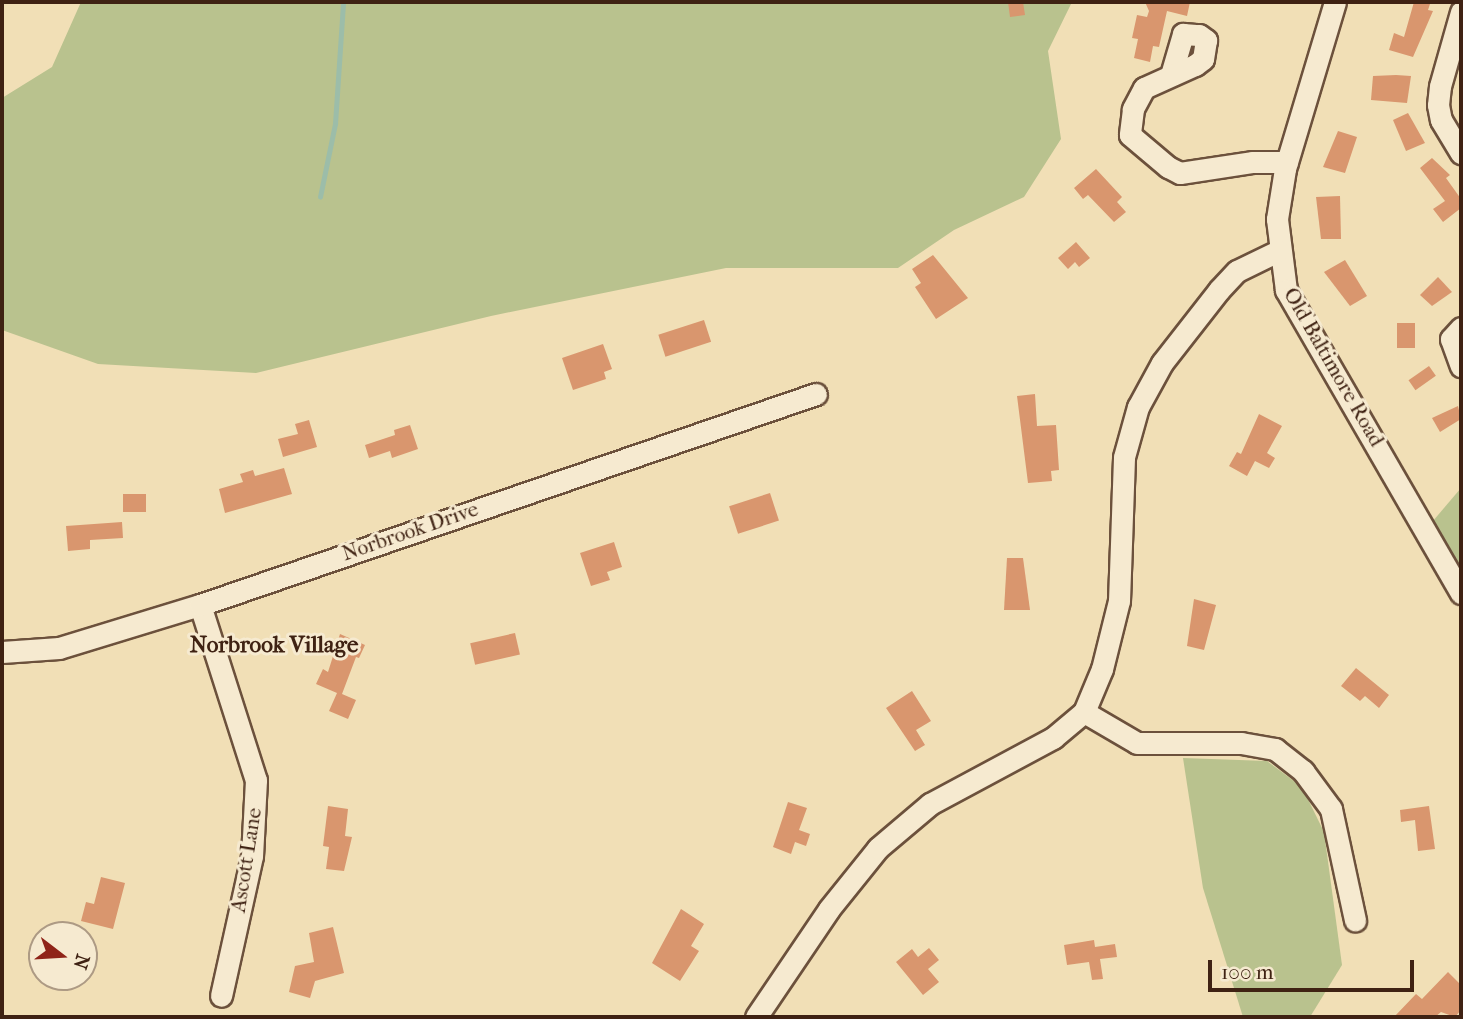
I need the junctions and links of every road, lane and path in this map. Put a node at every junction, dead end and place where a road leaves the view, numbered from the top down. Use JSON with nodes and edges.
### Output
{"nodes":[{"id":1,"x":1335,"y":2,"type":"edge"},
{"id":2,"x":1461,"y":12,"type":"edge"},
{"id":3,"x":1171,"y":75,"type":"dead end"},
{"id":4,"x":1461,"y":153,"type":"edge"},
{"id":5,"x":1287,"y":162,"type":"junction"},
{"id":6,"x":1278,"y":251,"type":"junction"},
{"id":7,"x":1461,"y":328,"type":"edge"},
{"id":8,"x":1461,"y":366,"type":"edge"},
{"id":9,"x":816,"y":394,"type":"dead end"},
{"id":10,"x":1461,"y":593,"type":"edge"},
{"id":11,"x":200,"y":605,"type":"junction"},
{"id":12,"x":2,"y":652,"type":"edge"},
{"id":13,"x":1084,"y":712,"type":"junction"},
{"id":14,"x":1355,"y":920,"type":"dead end"},
{"id":15,"x":221,"y":996,"type":"dead end"},
{"id":16,"x":756,"y":1017,"type":"edge"}],
"edges":[{"from":1,"to":5,"type":"street","name":"Old Baltimore Road"},
{"from":2,"to":4,"type":"street"},
{"from":3,"to":5,"type":"street"},
{"from":5,"to":6,"type":"street","name":"Old Baltimore Road"},
{"from":6,"to":10,"type":"street","name":"Old Baltimore Road"},
{"from":6,"to":13,"type":"street"},
{"from":7,"to":8,"type":"street"},
{"from":9,"to":11,"type":"street","name":"Norbrook Drive"},
{"from":11,"to":12,"type":"street","name":"Norbrook Drive"},
{"from":11,"to":15,"type":"street","name":"Ascott Lane"},
{"from":13,"to":14,"type":"street"},
{"from":13,"to":16,"type":"street"}]}
